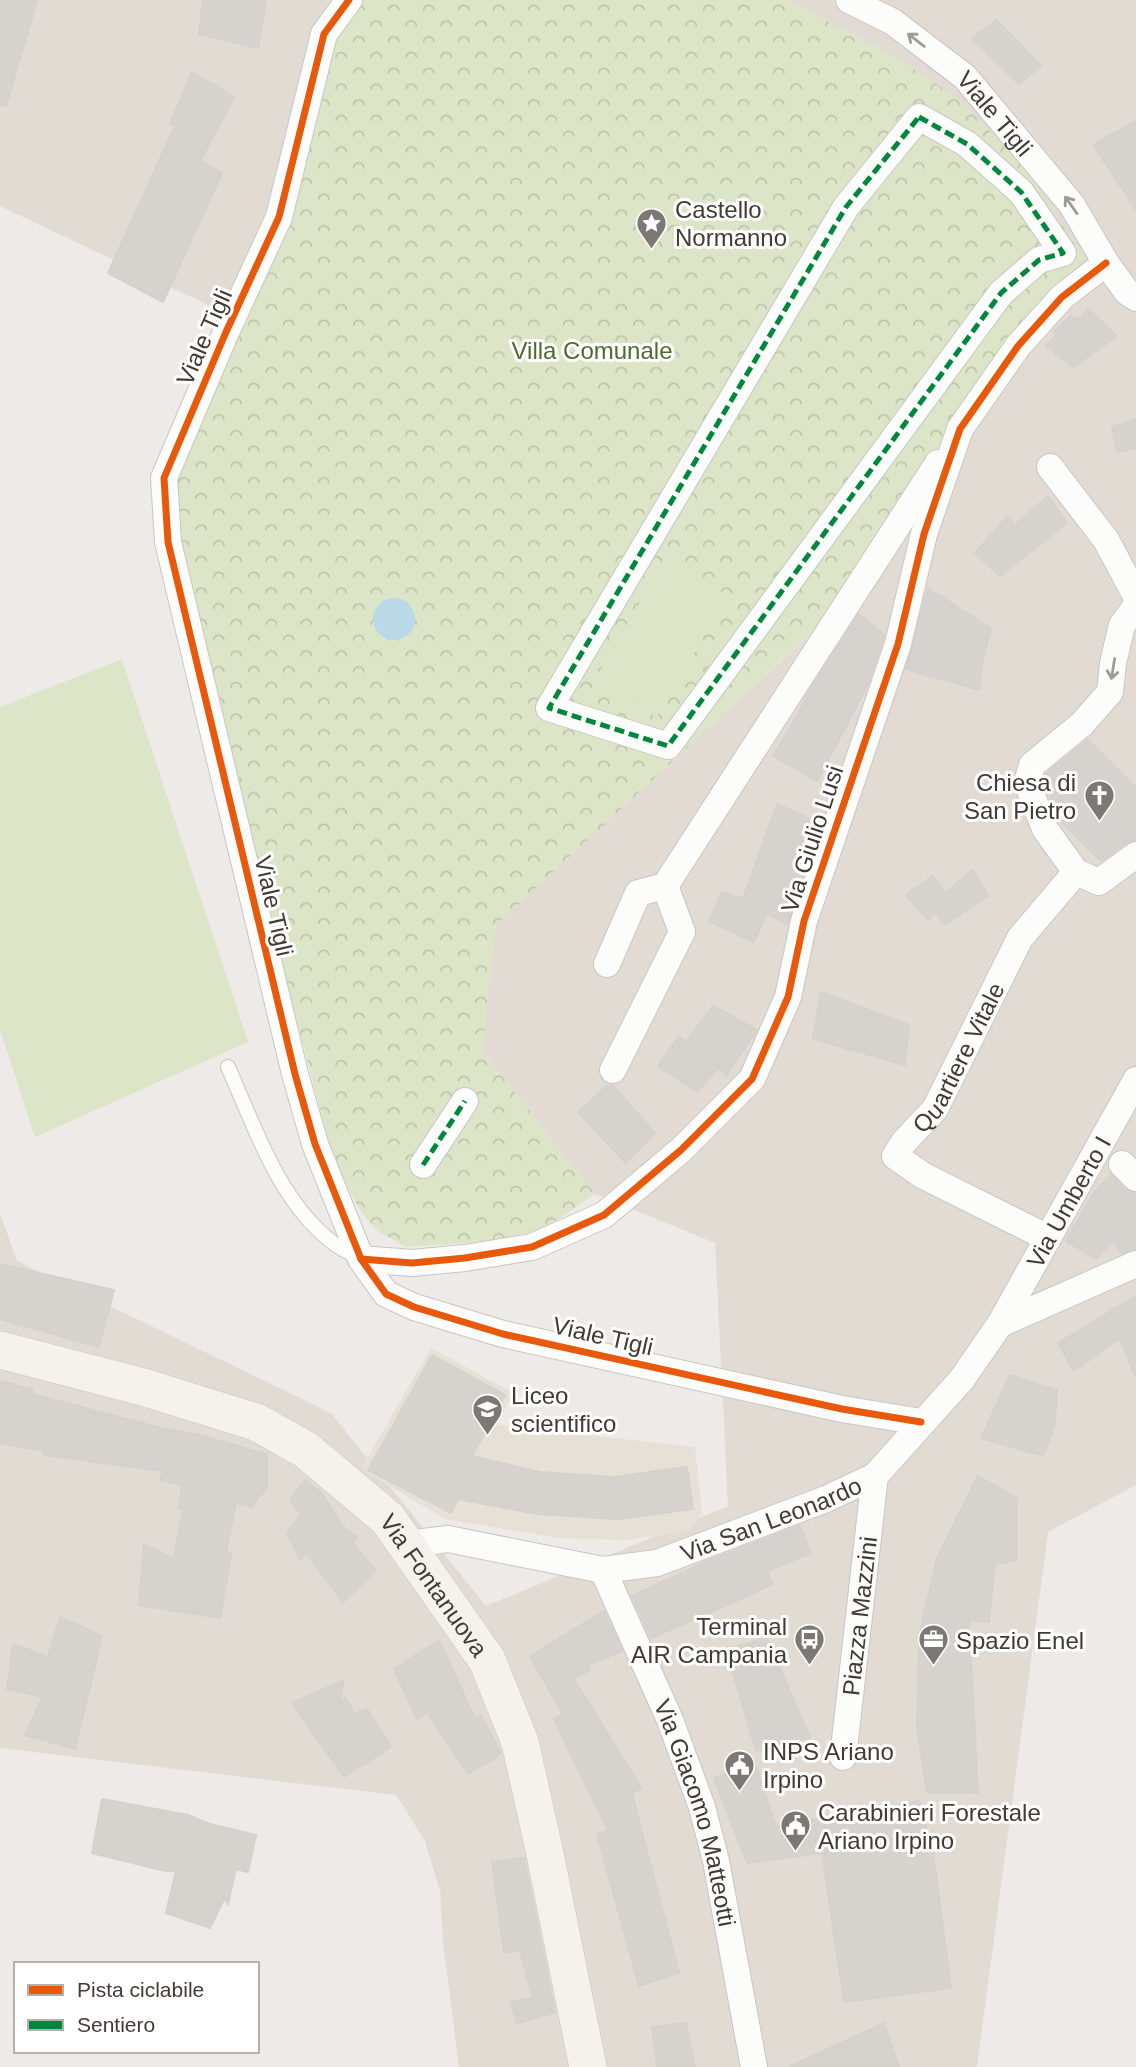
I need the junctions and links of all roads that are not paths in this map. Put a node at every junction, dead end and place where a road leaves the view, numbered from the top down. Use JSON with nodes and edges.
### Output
{"nodes":[{"id":1,"x":327,"y":0,"type":"edge"},
{"id":2,"x":349,"y":0,"type":"edge"},
{"id":3,"x":849,"y":0,"type":"edge"},
{"id":4,"x":324,"y":34,"type":"junction"},
{"id":5,"x":1063,"y":253,"type":"joint"},
{"id":6,"x":1105,"y":263,"type":"junction"},
{"id":7,"x":1136,"y":298,"type":"edge"},
{"id":8,"x":960,"y":429,"type":"junction"},
{"id":9,"x":1050,"y":467,"type":"dead end"},
{"id":10,"x":1136,"y":596,"type":"edge"},
{"id":11,"x":1136,"y":606,"type":"edge"},
{"id":12,"x":1136,"y":855,"type":"edge"},
{"id":13,"x":1076,"y":872,"type":"junction"},
{"id":14,"x":665,"y":886,"type":"junction"},
{"id":15,"x":607,"y":964,"type":"dead end"},
{"id":16,"x":229,"y":1067,"type":"dead end"},
{"id":17,"x":613,"y":1070,"type":"dead end"},
{"id":18,"x":1136,"y":1080,"type":"edge"},
{"id":19,"x":465,"y":1101,"type":"dead end"},
{"id":20,"x":423,"y":1165,"type":"dead end"},
{"id":21,"x":1048,"y":1238,"type":"junction"},
{"id":22,"x":361,"y":1259,"type":"junction"},
{"id":23,"x":1136,"y":1264,"type":"edge"},
{"id":24,"x":1000,"y":1324,"type":"junction"},
{"id":25,"x":0,"y":1350,"type":"edge"},
{"id":26,"x":921,"y":1422,"type":"junction"},
{"id":27,"x":875,"y":1476,"type":"junction"},
{"id":28,"x":407,"y":1544,"type":"junction"},
{"id":29,"x":603,"y":1570,"type":"junction"},
{"id":30,"x":843,"y":1757,"type":"dead end"},
{"id":31,"x":588,"y":2067,"type":"edge"},
{"id":32,"x":754,"y":2067,"type":"edge"}],
"edges":[{"from":1,"to":4,"type":"street"},
{"from":2,"to":4,"type":"street","name":"Viale Tigli"},
{"from":6,"to":3,"type":"street","name":"Viale Tigli","one_way":true},
{"from":4,"to":22,"type":"street","name":"Viale Tigli"},
{"from":5,"to":5,"type":"street"},
{"from":6,"to":7,"type":"street","name":"Viale Tigli"},
{"from":6,"to":8,"type":"street","name":"Via Giulio Lusi"},
{"from":8,"to":14,"type":"street"},
{"from":8,"to":22,"type":"street","name":"Via Giulio Lusi"},
{"from":9,"to":10,"type":"street"},
{"from":11,"to":13,"type":"street","one_way":true},
{"from":12,"to":13,"type":"street"},
{"from":13,"to":21,"type":"street","name":"Quartiere Vitale"},
{"from":14,"to":15,"type":"street"},
{"from":14,"to":17,"type":"street"},
{"from":16,"to":22,"type":"lane"},
{"from":18,"to":21,"type":"street","name":"Via Umberto I"},
{"from":19,"to":20,"type":"street"},
{"from":21,"to":24,"type":"street","name":"Via Umberto I"},
{"from":22,"to":26,"type":"street","name":"Viale Tigli"},
{"from":23,"to":24,"type":"street"},
{"from":24,"to":26,"type":"street","name":"Via San Leonardo"},
{"from":25,"to":28,"type":"street","name":"Via Fontanuova"},
{"from":26,"to":27,"type":"street","name":"Via San Leonardo"},
{"from":27,"to":29,"type":"street","name":"Via San Leonardo"},
{"from":27,"to":30,"type":"street","name":"Piazza Mazzini"},
{"from":28,"to":29,"type":"street","name":"Via San Leonardo"},
{"from":28,"to":31,"type":"street","name":"Via Fontanuova"},
{"from":29,"to":32,"type":"street","name":"Via Giacomo Matteotti"}]}
